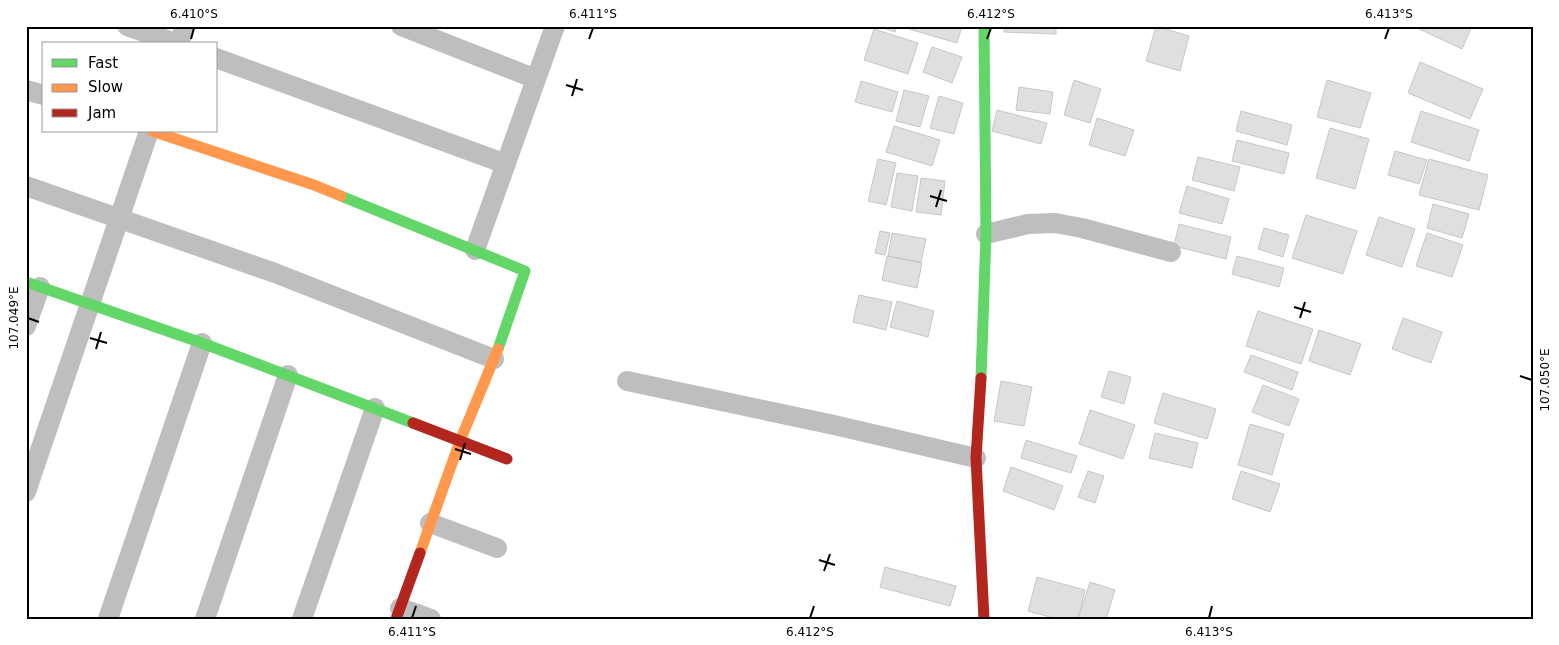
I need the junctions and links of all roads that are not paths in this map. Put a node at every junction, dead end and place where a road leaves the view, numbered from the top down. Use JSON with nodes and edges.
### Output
{"nodes":[{"id":1,"x":127,"y":26,"type":"edge"},
{"id":2,"x":185,"y":26,"type":"edge"},
{"id":3,"x":400,"y":26,"type":"edge"},
{"id":4,"x":555,"y":26,"type":"edge"},
{"id":5,"x":984,"y":26,"type":"edge"},
{"id":6,"x":173,"y":42,"type":"edge"},
{"id":7,"x":180,"y":42,"type":"edge"},
{"id":8,"x":218,"y":59,"type":"edge"},
{"id":9,"x":536,"y":79,"type":"junction"},
{"id":10,"x":26,"y":90,"type":"edge"},
{"id":11,"x":42,"y":94,"type":"edge"},
{"id":12,"x":151,"y":132,"type":"edge"},
{"id":13,"x":154,"y":132,"type":"edge"},
{"id":14,"x":506,"y":164,"type":"junction"},
{"id":15,"x":26,"y":186,"type":"edge"},
{"id":16,"x":119,"y":219,"type":"junction"},
{"id":17,"x":986,"y":234,"type":"junction"},
{"id":18,"x":476,"y":250,"type":"junction"},
{"id":19,"x":1171,"y":252,"type":"dead end"},
{"id":20,"x":33,"y":285,"type":"edge"},
{"id":21,"x":90,"y":304,"type":"junction"},
{"id":22,"x":26,"y":326,"type":"edge"},
{"id":23,"x":202,"y":343,"type":"junction"},
{"id":24,"x":494,"y":359,"type":"junction"},
{"id":25,"x":288,"y":376,"type":"junction"},
{"id":26,"x":627,"y":382,"type":"dead end"},
{"id":27,"x":375,"y":408,"type":"junction"},
{"id":28,"x":460,"y":441,"type":"junction"},
{"id":29,"x":976,"y":458,"type":"junction"},
{"id":30,"x":507,"y":459,"type":"dead end"},
{"id":31,"x":28,"y":479,"type":"edge"},
{"id":32,"x":430,"y":523,"type":"junction"},
{"id":33,"x":497,"y":548,"type":"dead end"},
{"id":34,"x":398,"y":613,"type":"edge"},
{"id":35,"x":108,"y":619,"type":"edge"},
{"id":36,"x":205,"y":619,"type":"edge"},
{"id":37,"x":302,"y":619,"type":"edge"},
{"id":38,"x":431,"y":619,"type":"edge"},
{"id":39,"x":984,"y":619,"type":"edge"}],
"edges":[{"from":1,"to":6,"type":"street"},
{"from":2,"to":7,"type":"street"},
{"from":3,"to":9,"type":"street"},
{"from":4,"to":9,"type":"street"},
{"from":5,"to":17,"type":"street"},
{"from":8,"to":14,"type":"street"},
{"from":9,"to":14,"type":"street"},
{"from":10,"to":11,"type":"street"},
{"from":12,"to":16,"type":"street"},
{"from":13,"to":18,"type":"street"},
{"from":14,"to":18,"type":"street"},
{"from":15,"to":16,"type":"street"},
{"from":16,"to":21,"type":"street"},
{"from":16,"to":24,"type":"street"},
{"from":17,"to":19,"type":"street"},
{"from":17,"to":29,"type":"street"},
{"from":18,"to":24,"type":"street"},
{"from":20,"to":21,"type":"street"},
{"from":20,"to":22,"type":"street"},
{"from":21,"to":23,"type":"street"},
{"from":21,"to":31,"type":"street"},
{"from":23,"to":25,"type":"street"},
{"from":23,"to":35,"type":"street"},
{"from":24,"to":28,"type":"street"},
{"from":25,"to":27,"type":"street"},
{"from":25,"to":36,"type":"street"},
{"from":26,"to":29,"type":"street"},
{"from":27,"to":28,"type":"street"},
{"from":27,"to":37,"type":"street"},
{"from":28,"to":30,"type":"street"},
{"from":28,"to":32,"type":"street"},
{"from":29,"to":39,"type":"street"},
{"from":32,"to":33,"type":"street"},
{"from":32,"to":34,"type":"street"},
{"from":34,"to":38,"type":"street"}]}
